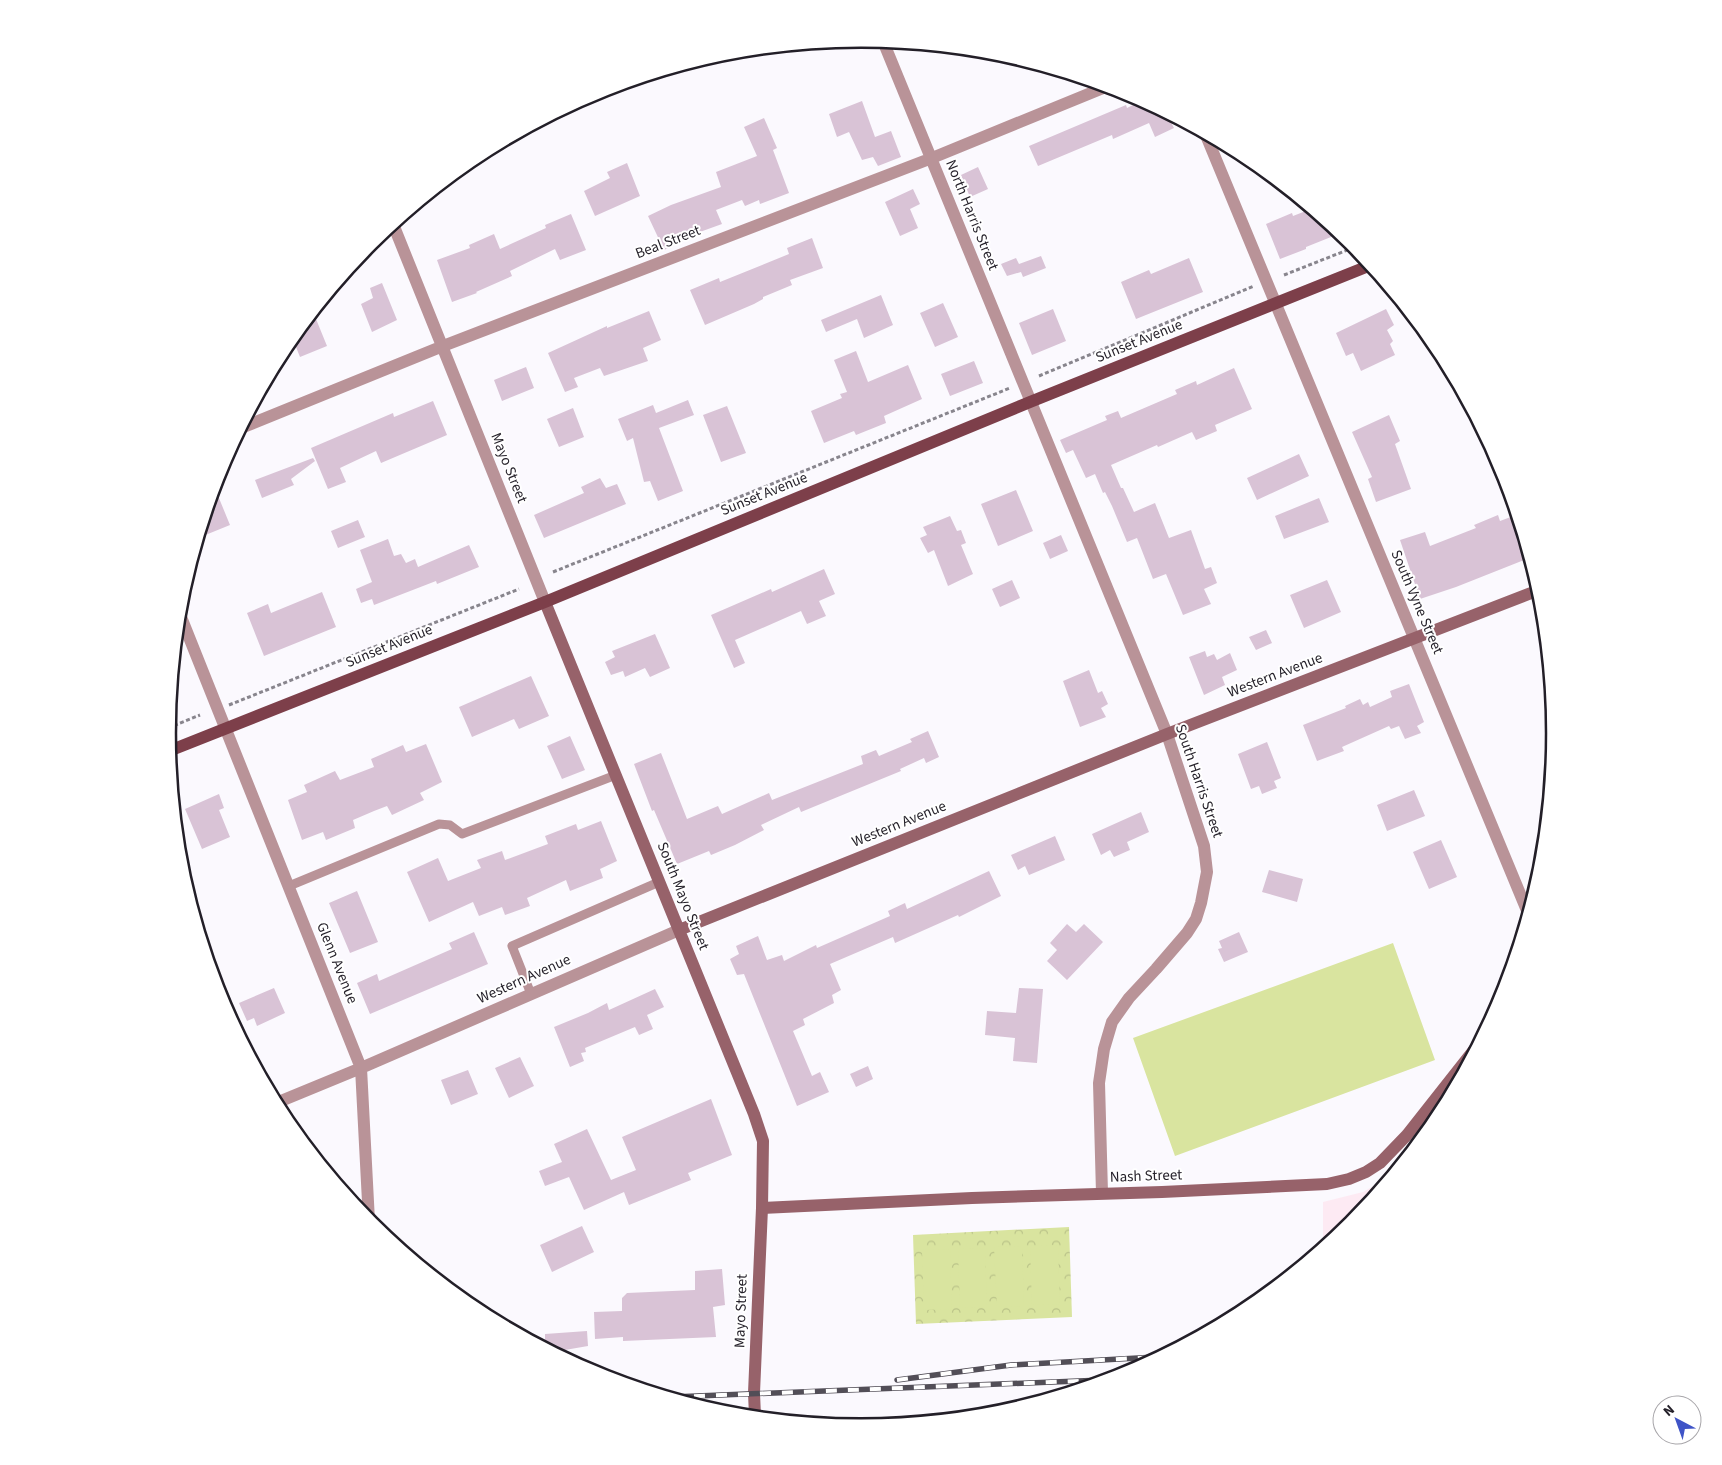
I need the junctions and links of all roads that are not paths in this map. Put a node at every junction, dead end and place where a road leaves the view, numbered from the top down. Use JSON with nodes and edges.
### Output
{"nodes":[{"id":1,"x":886,"y":49,"type":"edge"},
{"id":2,"x":1098,"y":90,"type":"edge"},
{"id":3,"x":1209,"y":142,"type":"edge"},
{"id":4,"x":932,"y":158,"type":"junction"},
{"id":5,"x":395,"y":230,"type":"edge"},
{"id":6,"x":1363,"y":268,"type":"edge"},
{"id":7,"x":1275,"y":303,"type":"junction"},
{"id":8,"x":443,"y":346,"type":"junction"},
{"id":9,"x":1030,"y":402,"type":"junction"},
{"id":10,"x":250,"y":424,"type":"edge"},
{"id":11,"x":1532,"y":593,"type":"edge"},
{"id":12,"x":545,"y":602,"type":"junction"},
{"id":13,"x":185,"y":626,"type":"edge"},
{"id":14,"x":1415,"y":638,"type":"junction"},
{"id":15,"x":226,"y":728,"type":"junction"},
{"id":16,"x":1167,"y":734,"type":"junction"},
{"id":17,"x":176,"y":748,"type":"edge"},
{"id":18,"x":616,"y":775,"type":"junction"},
{"id":19,"x":659,"y":882,"type":"junction"},
{"id":20,"x":289,"y":886,"type":"junction"},
{"id":21,"x":1524,"y":904,"type":"edge"},
{"id":22,"x":679,"y":930,"type":"junction"},
{"id":23,"x":531,"y":994,"type":"junction"},
{"id":24,"x":361,"y":1068,"type":"junction"},
{"id":25,"x":1454,"y":1075,"type":"edge"},
{"id":26,"x":283,"y":1100,"type":"edge"},
{"id":27,"x":1102,"y":1193,"type":"junction"},
{"id":28,"x":368,"y":1208,"type":"edge"},
{"id":29,"x":762,"y":1208,"type":"junction"},
{"id":30,"x":755,"y":1409,"type":"edge"}],
"edges":[{"from":1,"to":4,"type":"street","name":"North Harris Street"},
{"from":2,"to":4,"type":"street","name":"Beal Street"},
{"from":3,"to":7,"type":"street","name":"South Vyne Street"},
{"from":4,"to":8,"type":"street","name":"Beal Street"},
{"from":4,"to":9,"type":"street","name":"North Harris Street"},
{"from":5,"to":8,"type":"street","name":"Mayo Street"},
{"from":6,"to":7,"type":"main road","name":"Sunset Avenue"},
{"from":7,"to":9,"type":"main road","name":"Sunset Avenue"},
{"from":7,"to":14,"type":"street","name":"South Vyne Street"},
{"from":8,"to":10,"type":"street","name":"Beal Street"},
{"from":8,"to":12,"type":"street","name":"Mayo Street"},
{"from":9,"to":12,"type":"main road","name":"Sunset Avenue"},
{"from":9,"to":16,"type":"street","name":"South Harris Street"},
{"from":11,"to":14,"type":"street","name":"Western Avenue"},
{"from":12,"to":15,"type":"main road","name":"Sunset Avenue"},
{"from":12,"to":18,"type":"street","name":"South Mayo Street"},
{"from":13,"to":15,"type":"street","name":"Glenn Avenue"},
{"from":14,"to":16,"type":"street","name":"Western Avenue"},
{"from":14,"to":21,"type":"street","name":"South Vyne Street"},
{"from":15,"to":17,"type":"main road","name":"Sunset Avenue"},
{"from":15,"to":20,"type":"street","name":"Glenn Avenue"},
{"from":16,"to":22,"type":"street","name":"Western Avenue"},
{"from":16,"to":27,"type":"street","name":"South Harris Street"},
{"from":18,"to":19,"type":"street","name":"South Mayo Street"},
{"from":18,"to":20,"type":"lane"},
{"from":19,"to":22,"type":"street","name":"South Mayo Street"},
{"from":19,"to":23,"type":"lane"},
{"from":20,"to":24,"type":"street","name":"Glenn Avenue"},
{"from":22,"to":23,"type":"street","name":"Western Avenue"},
{"from":22,"to":29,"type":"street","name":"South Mayo Street"},
{"from":23,"to":24,"type":"street","name":"Western Avenue"},
{"from":24,"to":26,"type":"street","name":"Western Avenue"},
{"from":24,"to":28,"type":"street","name":"Glenn Avenue"},
{"from":25,"to":27,"type":"street","name":"Nash Street"},
{"from":27,"to":29,"type":"street","name":"Nash Street"},
{"from":29,"to":30,"type":"street","name":"Mayo Street"}]}
